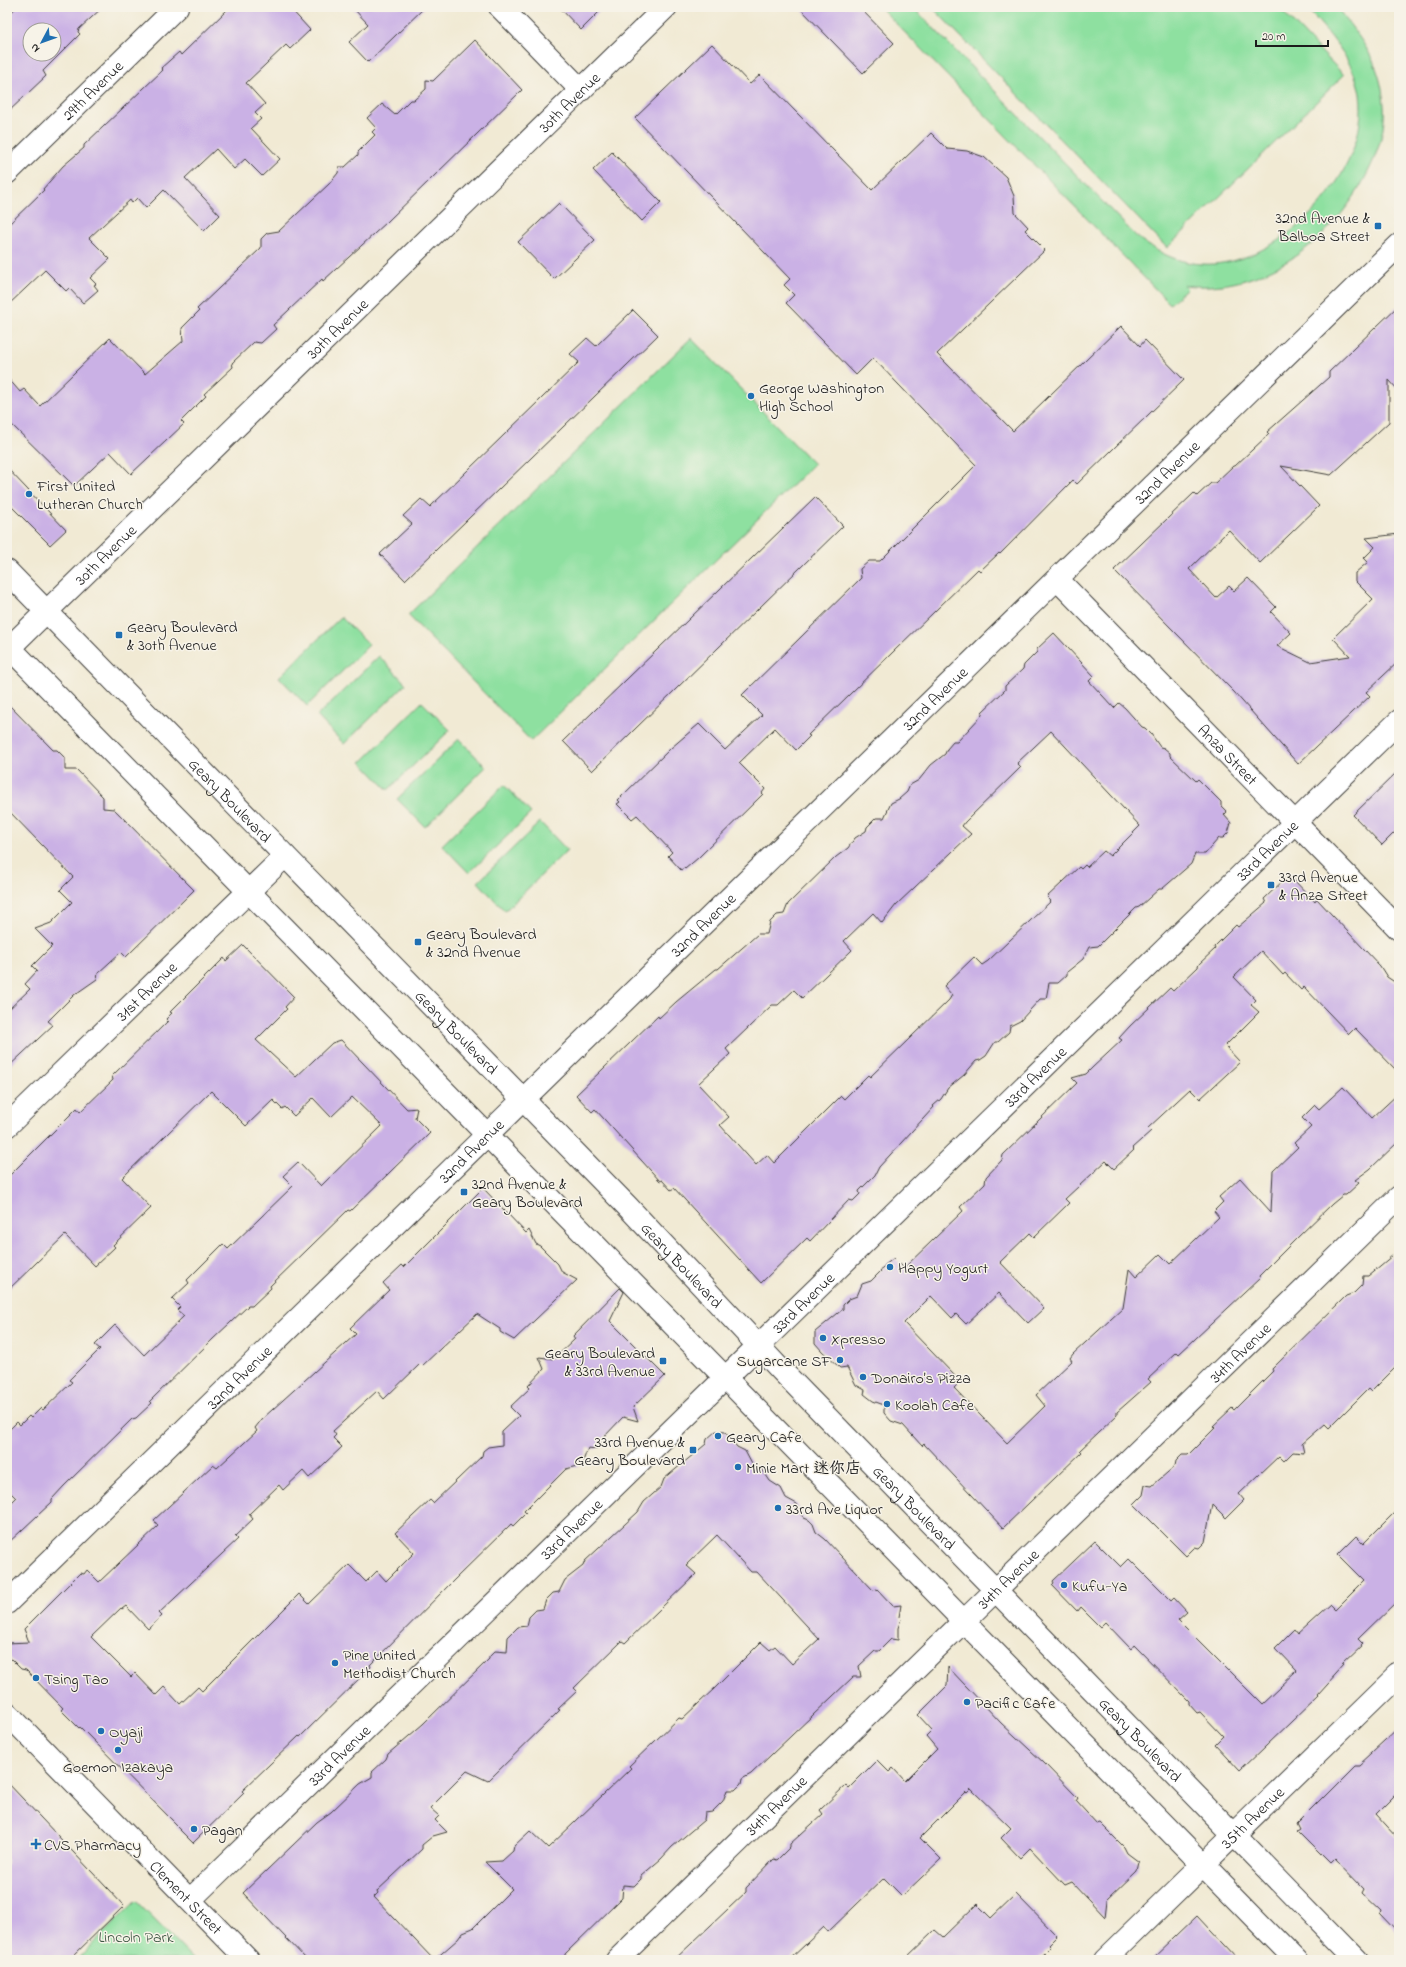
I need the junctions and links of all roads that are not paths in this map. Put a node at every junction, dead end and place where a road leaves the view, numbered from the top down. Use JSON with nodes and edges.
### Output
{"nodes":[{"id":1,"x":177,"y":7,"type":"edge"},
{"id":2,"x":500,"y":7,"type":"edge"},
{"id":3,"x":666,"y":7,"type":"edge"},
{"id":4,"x":581,"y":90,"type":"junction"},
{"id":5,"x":7,"y":173,"type":"edge"},
{"id":6,"x":1399,"y":245,"type":"edge"},
{"id":7,"x":7,"y":571,"type":"edge"},
{"id":8,"x":1057,"y":579,"type":"junction"},
{"id":9,"x":47,"y":611,"type":"junction"},
{"id":10,"x":8,"y":647,"type":"edge"},
{"id":11,"x":1399,"y":721,"type":"edge"},
{"id":12,"x":1295,"y":822,"type":"junction"},
{"id":13,"x":285,"y":856,"type":"junction"},
{"id":14,"x":248,"y":892,"type":"junction"},
{"id":15,"x":1399,"y":929,"type":"edge"},
{"id":16,"x":523,"y":1100,"type":"junction"},
{"id":17,"x":7,"y":1126,"type":"edge"},
{"id":18,"x":486,"y":1136,"type":"junction"},
{"id":19,"x":1399,"y":1197,"type":"edge"},
{"id":20,"x":758,"y":1346,"type":"junction"},
{"id":21,"x":726,"y":1378,"type":"junction"},
{"id":22,"x":996,"y":1590,"type":"junction"},
{"id":23,"x":7,"y":1603,"type":"edge"},
{"id":24,"x":964,"y":1621,"type":"junction"},
{"id":25,"x":1399,"y":1674,"type":"edge"},
{"id":26,"x":7,"y":1713,"type":"edge"},
{"id":27,"x":1234,"y":1834,"type":"junction"},
{"id":28,"x":1203,"y":1865,"type":"junction"},
{"id":29,"x":190,"y":1900,"type":"junction"},
{"id":30,"x":248,"y":1960,"type":"edge"},
{"id":31,"x":617,"y":1960,"type":"edge"},
{"id":32,"x":1105,"y":1960,"type":"edge"},
{"id":33,"x":1296,"y":1960,"type":"edge"},
{"id":34,"x":1356,"y":1960,"type":"edge"}],
"edges":[{"from":1,"to":5,"type":"street","name":"29th Avenue"},
{"from":2,"to":4,"type":"street"},
{"from":3,"to":4,"type":"street","name":"30th Avenue"},
{"from":4,"to":9,"type":"street","name":"30th Avenue"},
{"from":6,"to":8,"type":"street","name":"32nd Avenue"},
{"from":7,"to":9,"type":"street","name":"Geary Boulevard"},
{"from":8,"to":12,"type":"street","name":"Anza Street"},
{"from":8,"to":16,"type":"street","name":"32nd Avenue"},
{"from":9,"to":10,"type":"street","name":"30th Avenue"},
{"from":9,"to":13,"type":"street","name":"Geary Boulevard"},
{"from":10,"to":14,"type":"street"},
{"from":11,"to":12,"type":"street","name":"33rd Avenue"},
{"from":12,"to":15,"type":"street","name":"Anza Street"},
{"from":12,"to":20,"type":"street","name":"33rd Avenue"},
{"from":13,"to":14,"type":"street","name":"31st Avenue"},
{"from":13,"to":16,"type":"street","name":"Geary Boulevard"},
{"from":14,"to":17,"type":"street","name":"31st Avenue"},
{"from":14,"to":18,"type":"street"},
{"from":16,"to":18,"type":"street","name":"32nd Avenue"},
{"from":16,"to":20,"type":"street","name":"Geary Boulevard"},
{"from":18,"to":21,"type":"street"},
{"from":18,"to":23,"type":"street","name":"32nd Avenue"},
{"from":19,"to":22,"type":"street","name":"34th Avenue"},
{"from":20,"to":21,"type":"street","name":"33rd Avenue"},
{"from":20,"to":22,"type":"street","name":"Geary Boulevard"},
{"from":21,"to":24,"type":"street"},
{"from":21,"to":29,"type":"street","name":"33rd Avenue"},
{"from":22,"to":24,"type":"street","name":"34th Avenue"},
{"from":22,"to":27,"type":"street","name":"Geary Boulevard"},
{"from":24,"to":28,"type":"street"},
{"from":24,"to":31,"type":"street","name":"34th Avenue"},
{"from":25,"to":27,"type":"street","name":"35th Avenue"},
{"from":26,"to":29,"type":"street","name":"Clement Street"},
{"from":27,"to":28,"type":"street","name":"35th Avenue"},
{"from":27,"to":34,"type":"street","name":"Geary Boulevard"},
{"from":28,"to":32,"type":"street","name":"35th Avenue"},
{"from":28,"to":33,"type":"street"},
{"from":29,"to":30,"type":"street","name":"Clement Street"}]}
